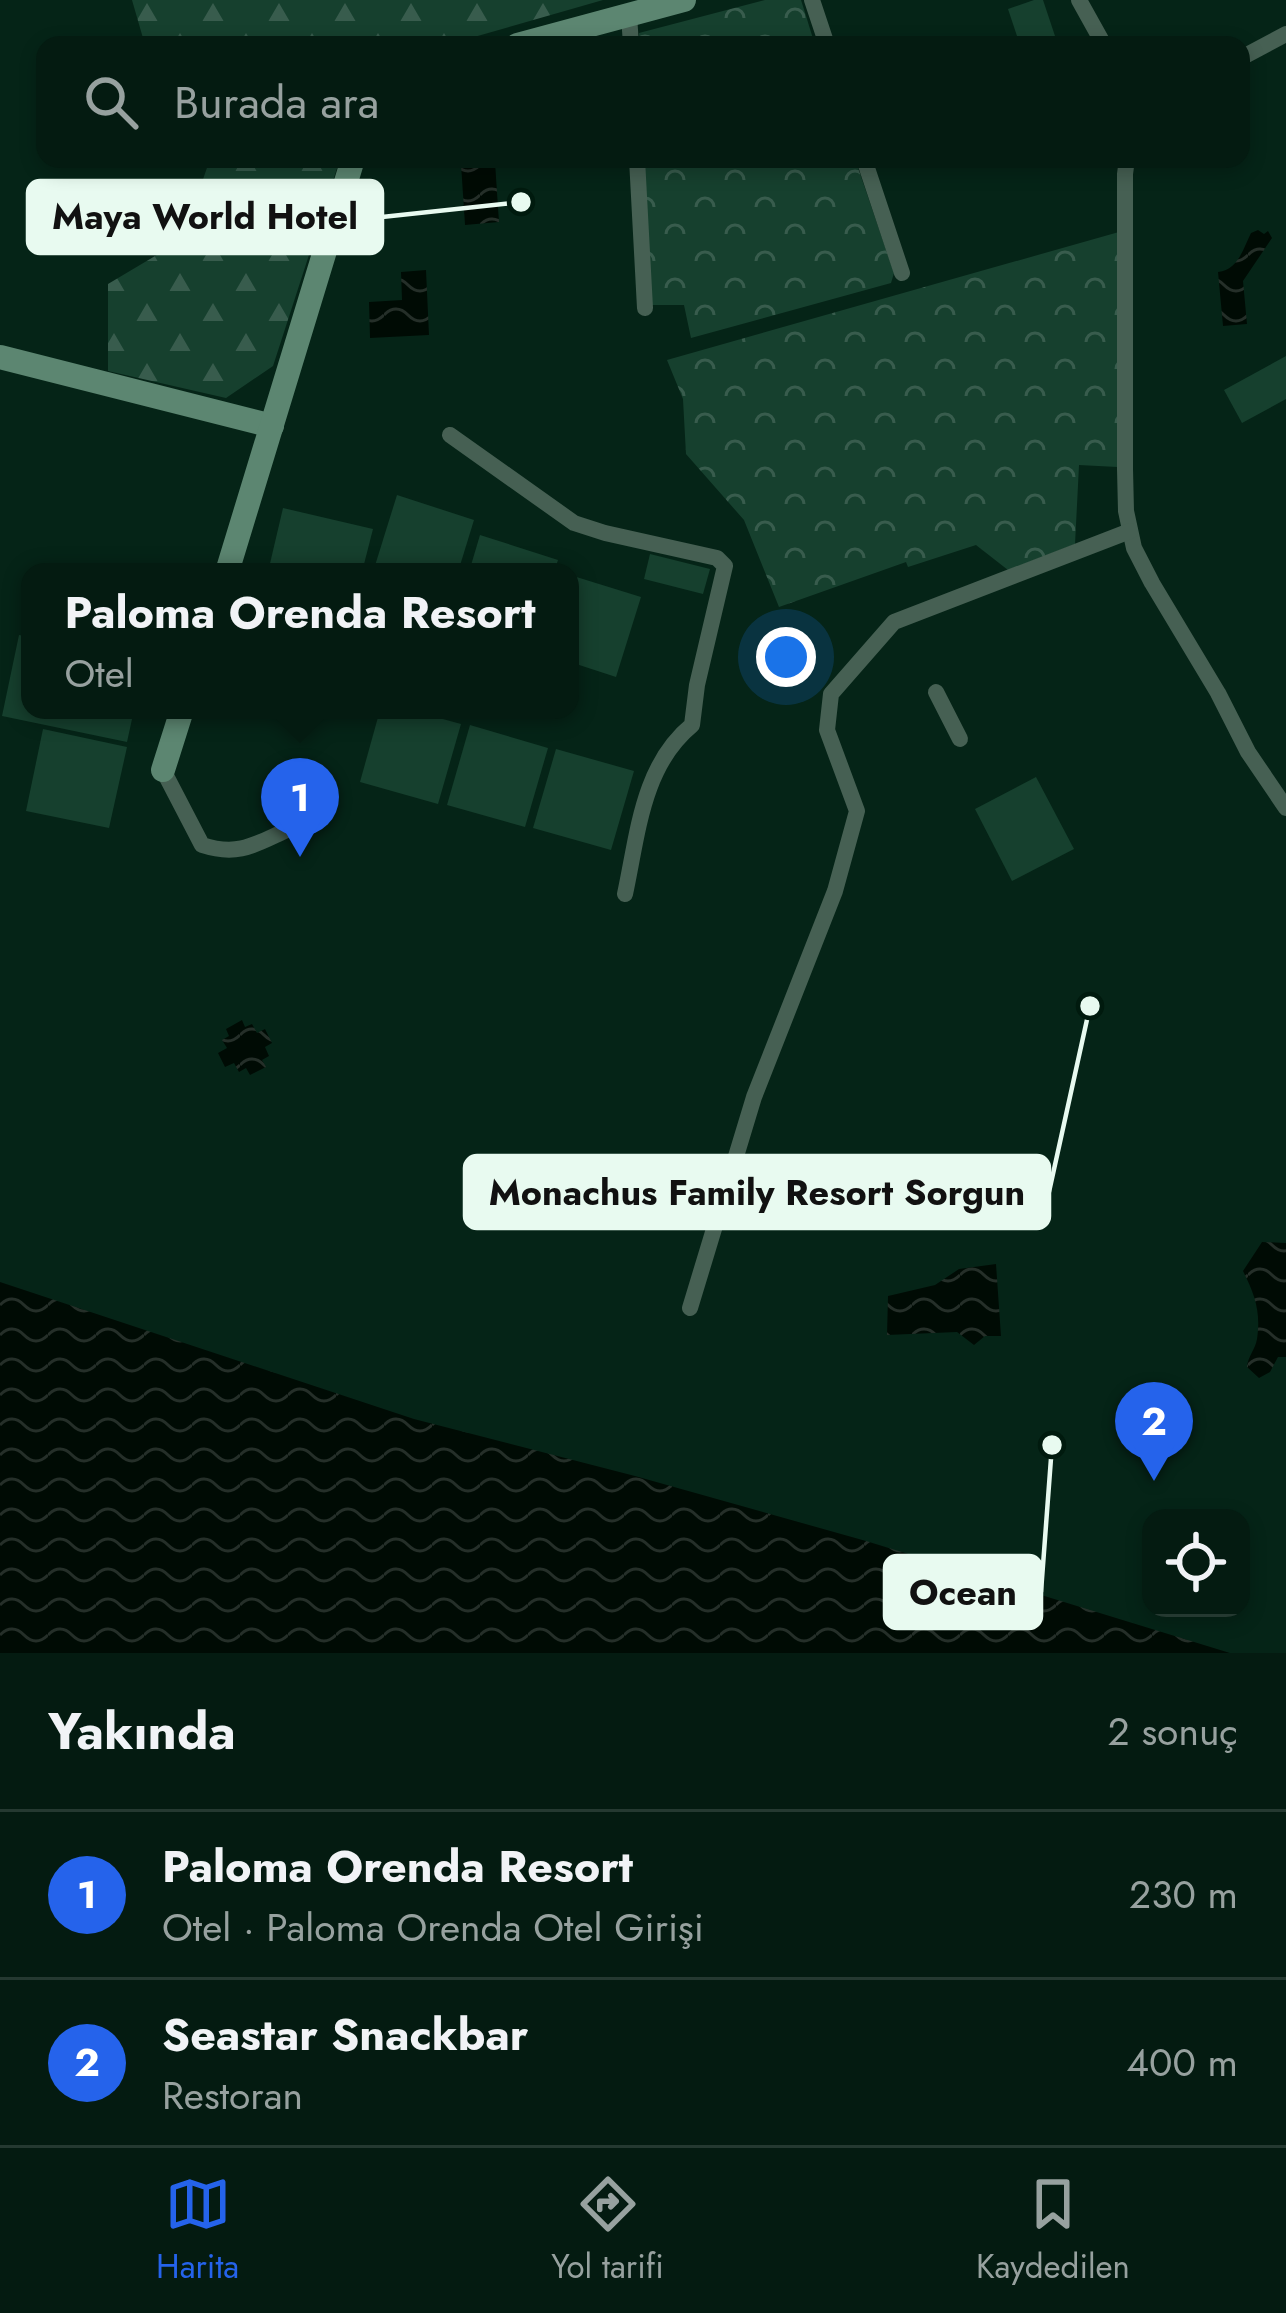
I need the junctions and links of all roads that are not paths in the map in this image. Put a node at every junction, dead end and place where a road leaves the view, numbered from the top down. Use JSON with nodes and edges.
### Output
{"nodes":[{"id":1,"x":684,"y":0,"type":"edge"},
{"id":2,"x":812,"y":0,"type":"edge"},
{"id":3,"x":1079,"y":0,"type":"edge"},
{"id":4,"x":629,"y":15,"type":"junction"},
{"id":5,"x":1286,"y":34,"type":"edge"},
{"id":6,"x":551,"y":36,"type":"edge"},
{"id":7,"x":630,"y":36,"type":"edge"},
{"id":8,"x":824,"y":36,"type":"edge"},
{"id":9,"x":1099,"y":36,"type":"edge"},
{"id":10,"x":1250,"y":53,"type":"edge"},
{"id":11,"x":350,"y":168,"type":"edge"},
{"id":12,"x":637,"y":168,"type":"edge"},
{"id":13,"x":867,"y":168,"type":"edge"},
{"id":14,"x":1126,"y":168,"type":"edge"},
{"id":15,"x":902,"y":273,"type":"dead end"},
{"id":16,"x":645,"y":308,"type":"dead end"},
{"id":17,"x":0,"y":357,"type":"edge"},
{"id":18,"x":272,"y":426,"type":"junction"},
{"id":19,"x":449,"y":435,"type":"dead end"},
{"id":20,"x":1130,"y":531,"type":"junction"},
{"id":21,"x":230,"y":563,"type":"edge"},
{"id":22,"x":936,"y":692,"type":"dead end"},
{"id":23,"x":179,"y":719,"type":"edge"},
{"id":24,"x":960,"y":740,"type":"dead end"},
{"id":25,"x":163,"y":770,"type":"joint"},
{"id":26,"x":1286,"y":808,"type":"edge"},
{"id":27,"x":289,"y":829,"type":"dead end"},
{"id":28,"x":625,"y":894,"type":"dead end"},
{"id":29,"x":690,"y":1308,"type":"dead end"}],
"edges":[{"from":1,"to":4,"type":"street"},
{"from":2,"to":8,"type":"street"},
{"from":3,"to":9,"type":"street"},
{"from":4,"to":6,"type":"street"},
{"from":4,"to":7,"type":"street"},
{"from":5,"to":10,"type":"street"},
{"from":11,"to":18,"type":"street"},
{"from":12,"to":16,"type":"street"},
{"from":13,"to":15,"type":"street"},
{"from":14,"to":20,"type":"street"},
{"from":17,"to":18,"type":"street"},
{"from":18,"to":21,"type":"street"},
{"from":19,"to":28,"type":"street"},
{"from":20,"to":26,"type":"street"},
{"from":20,"to":29,"type":"street"},
{"from":22,"to":24,"type":"street"},
{"from":23,"to":25,"type":"street"},
{"from":25,"to":27,"type":"street"}]}
